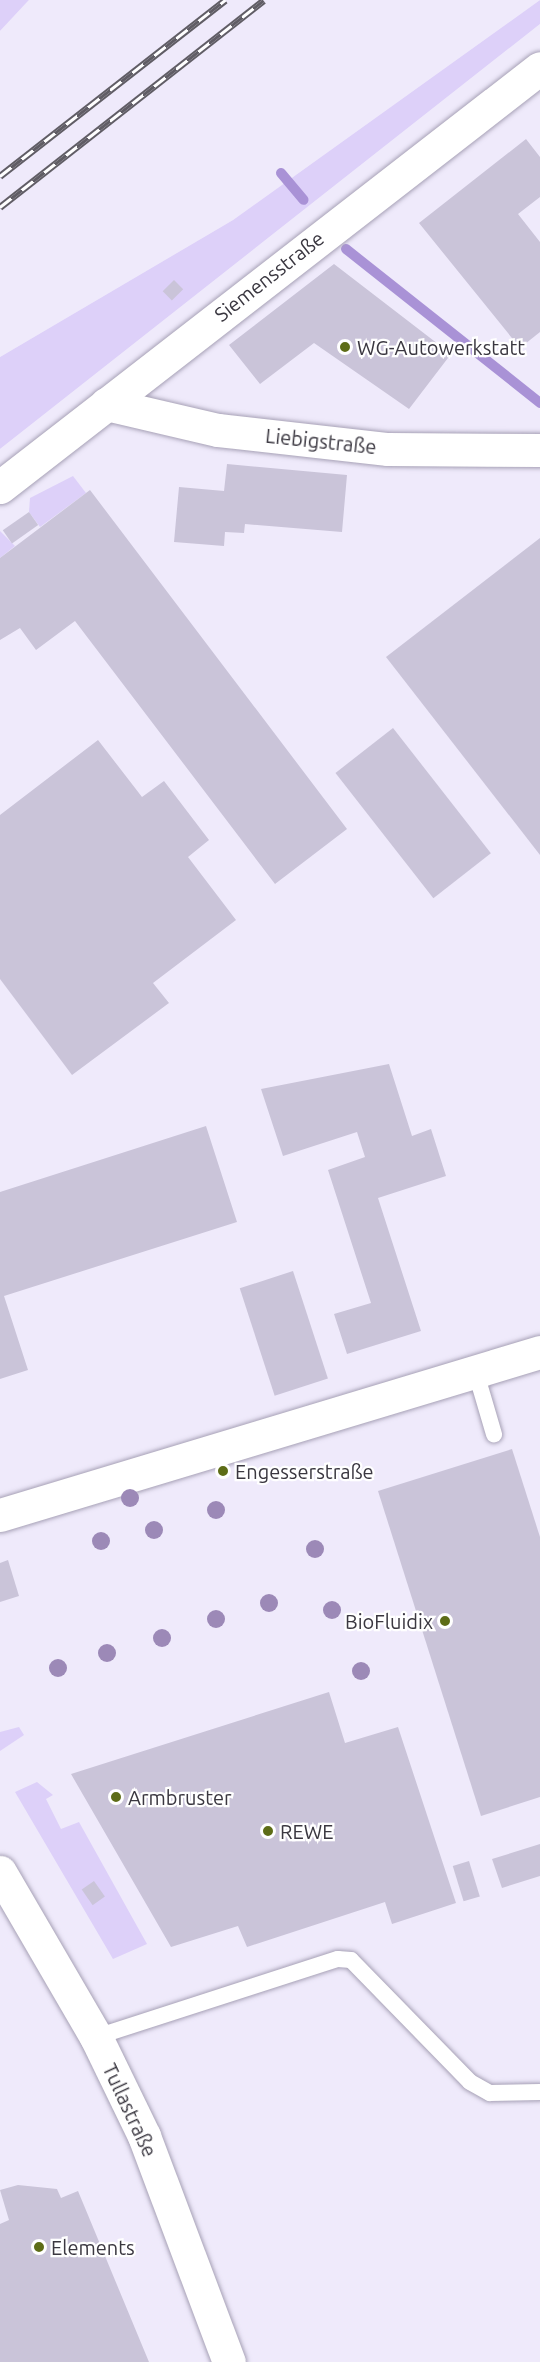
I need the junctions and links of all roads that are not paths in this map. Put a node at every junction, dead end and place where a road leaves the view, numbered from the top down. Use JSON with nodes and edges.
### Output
{"nodes":[{"id":1,"x":540,"y":68,"type":"edge"},
{"id":2,"x":106,"y":404,"type":"junction"},
{"id":3,"x":540,"y":450,"type":"edge"},
{"id":4,"x":0,"y":487,"type":"edge"},
{"id":5,"x":540,"y":1352,"type":"edge"},
{"id":6,"x":476,"y":1373,"type":"junction"},
{"id":7,"x":494,"y":1434,"type":"dead end"},
{"id":8,"x":0,"y":1515,"type":"edge"},
{"id":9,"x":0,"y":1872,"type":"edge"},
{"id":10,"x":96,"y":2037,"type":"junction"},
{"id":11,"x":540,"y":2092,"type":"edge"},
{"id":12,"x":229,"y":2362,"type":"edge"}],
"edges":[{"from":1,"to":2,"type":"street","name":"Siemensstraße"},
{"from":2,"to":3,"type":"street","name":"Liebigstraße"},
{"from":2,"to":4,"type":"street","name":"Siemensstraße"},
{"from":5,"to":6,"type":"street"},
{"from":6,"to":7,"type":"lane"},
{"from":6,"to":8,"type":"street"},
{"from":9,"to":10,"type":"street","name":"Tullastraße"},
{"from":10,"to":11,"type":"lane"},
{"from":10,"to":12,"type":"street","name":"Tullastraße"}]}
